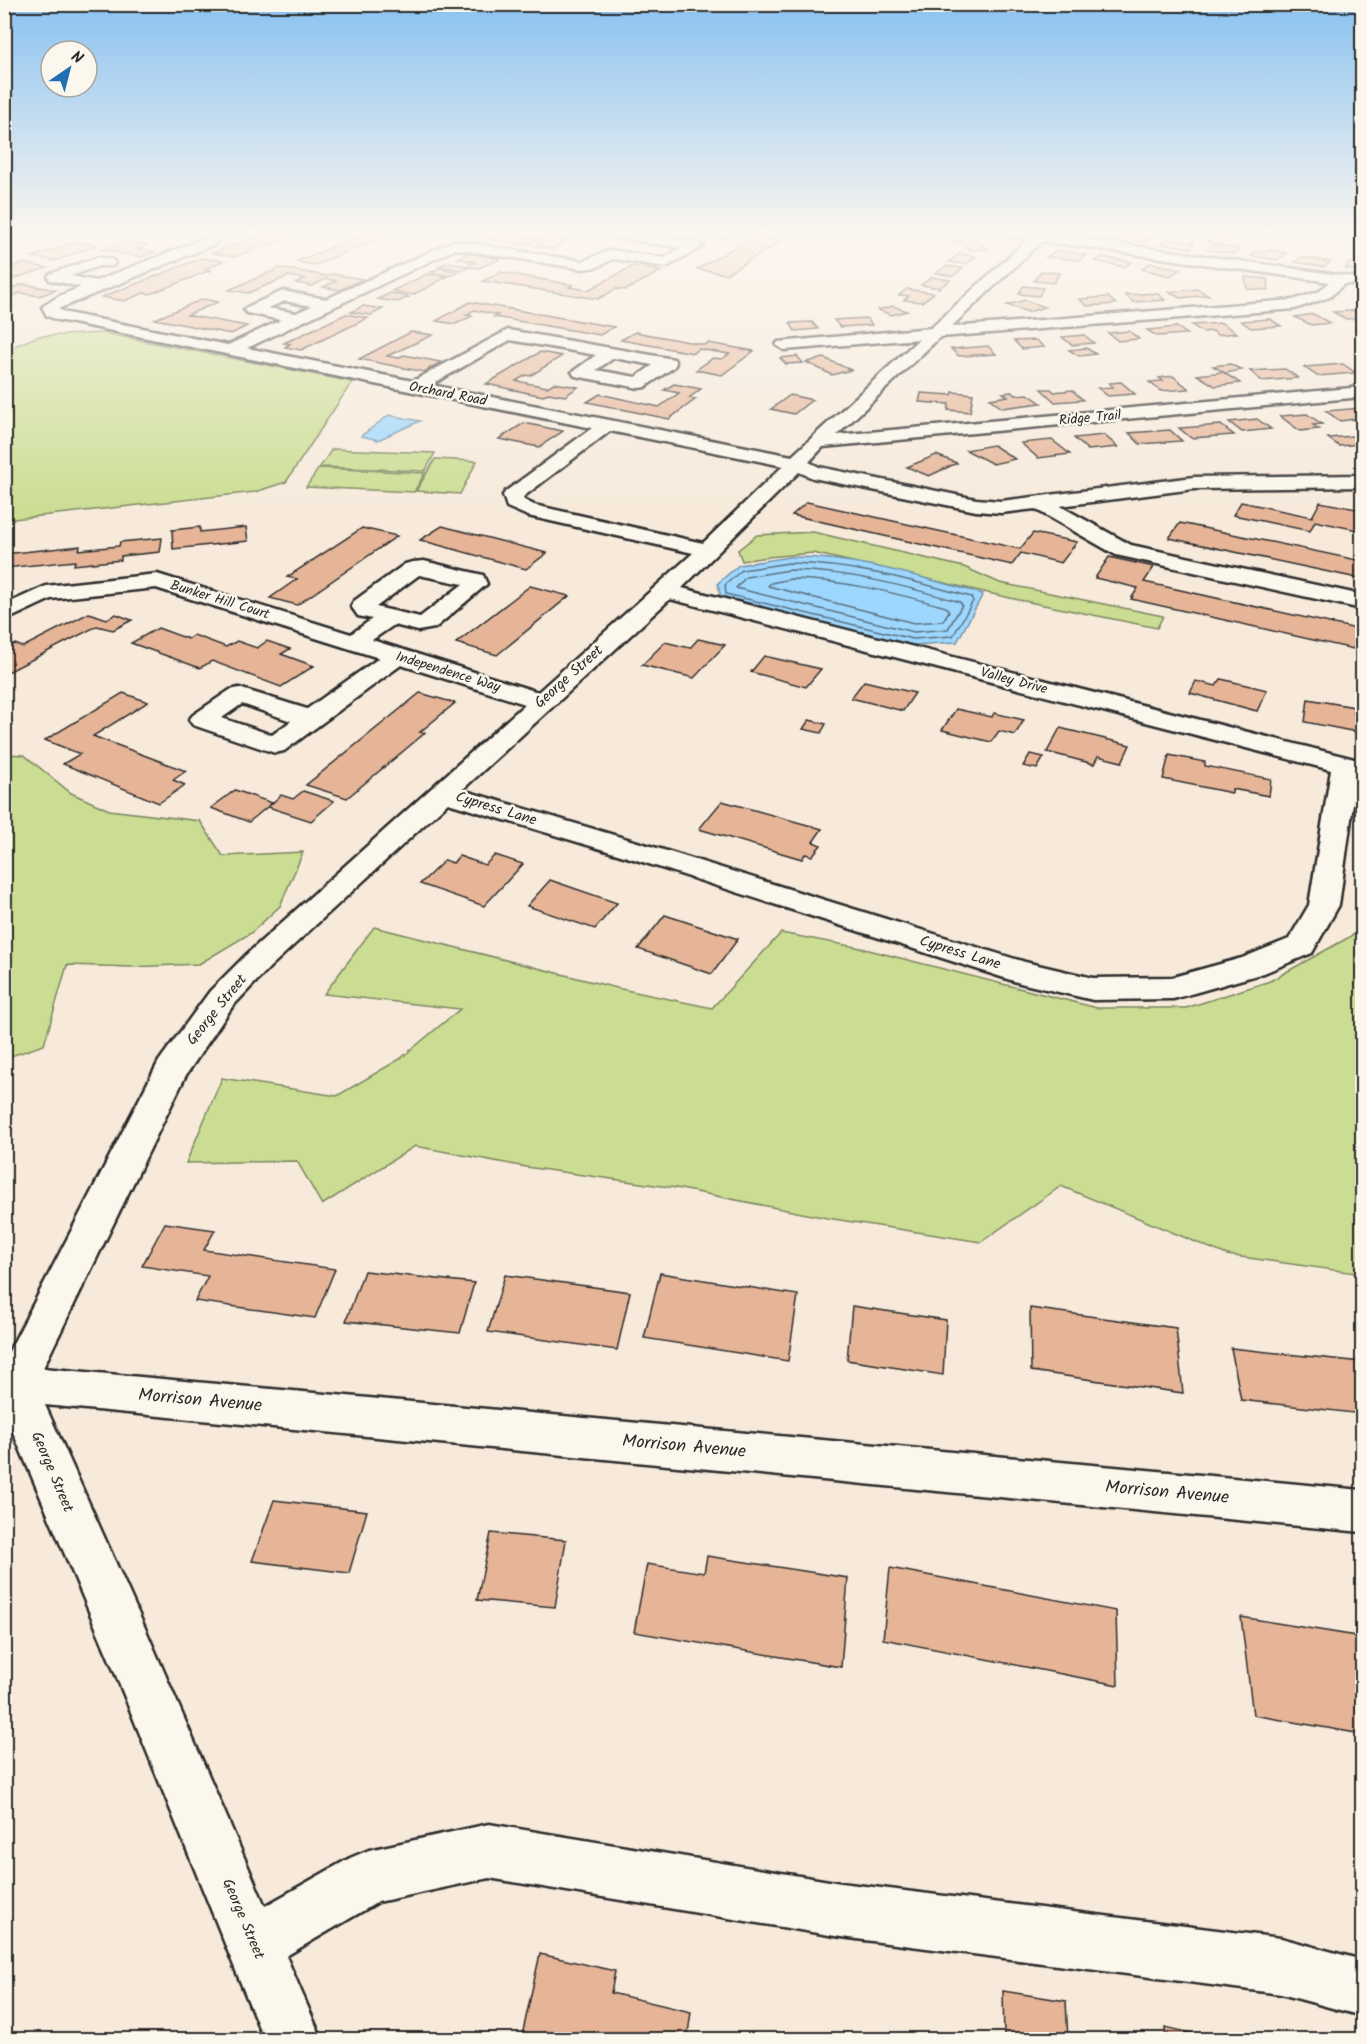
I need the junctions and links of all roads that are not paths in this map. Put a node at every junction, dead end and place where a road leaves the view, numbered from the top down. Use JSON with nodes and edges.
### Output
{"nodes":[{"id":1,"x":111,"y":326,"type":"edge"},
{"id":2,"x":279,"y":326,"type":"edge"},
{"id":3,"x":943,"y":326,"type":"edge"},
{"id":4,"x":1026,"y":326,"type":"edge"},
{"id":5,"x":935,"y":334,"type":"junction"},
{"id":6,"x":784,"y":345,"type":"dead end"},
{"id":7,"x":230,"y":350,"type":"junction"},
{"id":8,"x":611,"y":353,"type":"dead end"},
{"id":9,"x":415,"y":387,"type":"junction"},
{"id":10,"x":1362,"y":392,"type":"edge"},
{"id":11,"x":607,"y":426,"type":"junction"},
{"id":12,"x":818,"y":442,"type":"junction"},
{"id":13,"x":797,"y":463,"type":"junction"},
{"id":14,"x":1362,"y":481,"type":"edge"},
{"id":15,"x":1038,"y":502,"type":"junction"},
{"id":16,"x":708,"y":550,"type":"junction"},
{"id":17,"x":666,"y":591,"type":"junction"},
{"id":18,"x":1362,"y":602,"type":"edge"},
{"id":19,"x":8,"y":610,"type":"edge"},
{"id":20,"x":390,"y":617,"type":"dead end"},
{"id":21,"x":355,"y":642,"type":"junction"},
{"id":22,"x":397,"y":656,"type":"junction"},
{"id":23,"x":542,"y":701,"type":"junction"},
{"id":24,"x":311,"y":719,"type":"dead end"},
{"id":25,"x":1354,"y":767,"type":"edge"},
{"id":26,"x":443,"y":793,"type":"junction"},
{"id":27,"x":9,"y":1383,"type":"edge"},
{"id":28,"x":1362,"y":1511,"type":"edge"},
{"id":29,"x":254,"y":1944,"type":"junction"},
{"id":30,"x":1362,"y":1988,"type":"edge"},
{"id":31,"x":293,"y":2040,"type":"edge"}],
"edges":[{"from":1,"to":7,"type":"street","name":"Orchard Road"},
{"from":2,"to":7,"type":"street"},
{"from":3,"to":5,"type":"street","name":"George Street"},
{"from":4,"to":5,"type":"street"},
{"from":5,"to":6,"type":"street"},
{"from":5,"to":12,"type":"street","name":"George Street"},
{"from":7,"to":9,"type":"street","name":"Orchard Road"},
{"from":8,"to":9,"type":"street"},
{"from":9,"to":11,"type":"street","name":"Orchard Road"},
{"from":10,"to":12,"type":"street","name":"Ridge Trail"},
{"from":11,"to":13,"type":"street","name":"Orchard Road"},
{"from":11,"to":16,"type":"street"},
{"from":12,"to":13,"type":"street","name":"George Street"},
{"from":13,"to":15,"type":"street","name":"Orchard Road"},
{"from":13,"to":16,"type":"street","name":"George Street"},
{"from":14,"to":15,"type":"street","name":"Orchard Road"},
{"from":15,"to":18,"type":"street"},
{"from":16,"to":17,"type":"street","name":"George Street"},
{"from":17,"to":23,"type":"street","name":"George Street"},
{"from":17,"to":25,"type":"street","name":"Valley Drive"},
{"from":19,"to":21,"type":"street","name":"Bunker Hill Court"},
{"from":20,"to":21,"type":"street"},
{"from":21,"to":22,"type":"street","name":"Independence Way"},
{"from":22,"to":23,"type":"street","name":"Independence Way"},
{"from":22,"to":24,"type":"street"},
{"from":23,"to":26,"type":"street","name":"George Street"},
{"from":25,"to":26,"type":"street","name":"Cypress Lane"},
{"from":26,"to":27,"type":"street","name":"George Street"},
{"from":27,"to":28,"type":"street","name":"Morrison Avenue"},
{"from":27,"to":29,"type":"street","name":"George Street"},
{"from":29,"to":30,"type":"street"},
{"from":29,"to":31,"type":"street","name":"George Street"}]}
